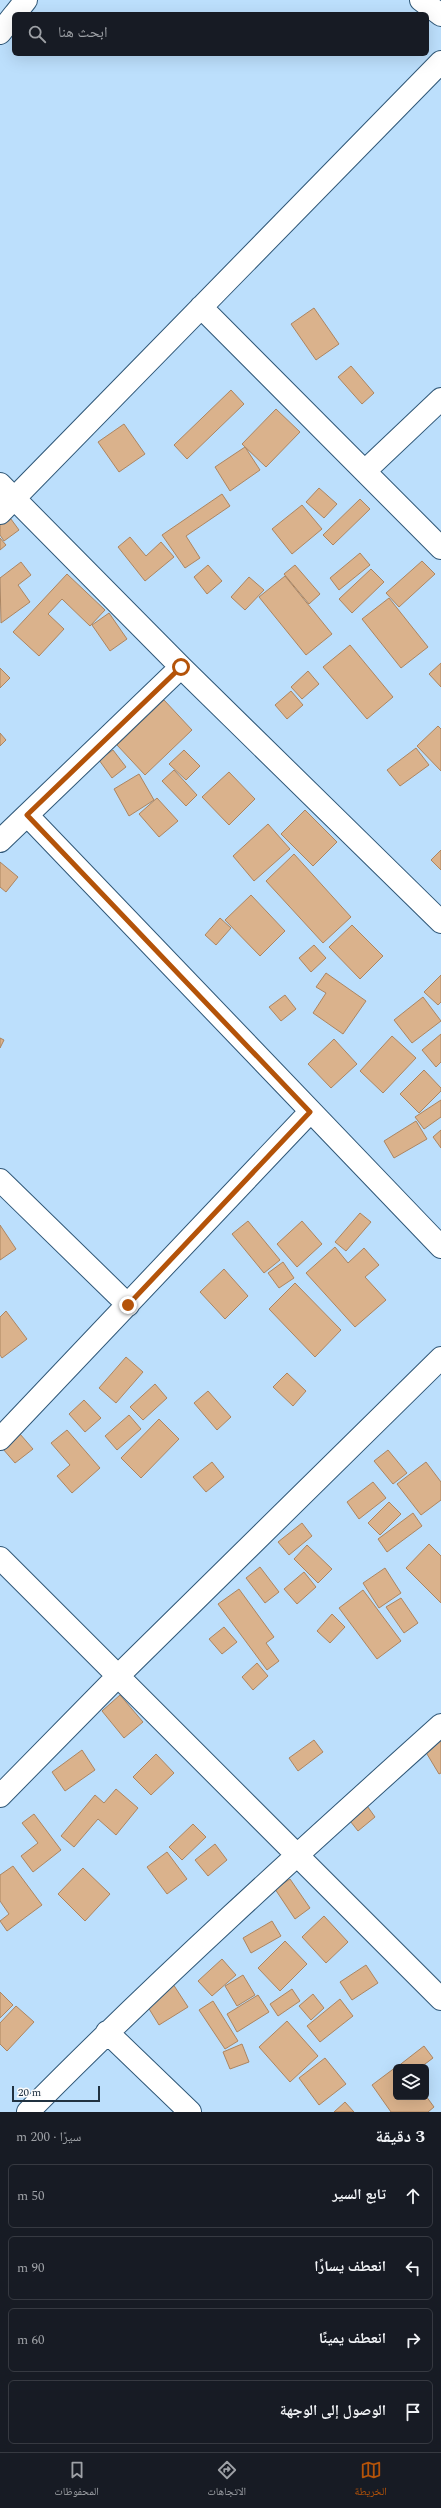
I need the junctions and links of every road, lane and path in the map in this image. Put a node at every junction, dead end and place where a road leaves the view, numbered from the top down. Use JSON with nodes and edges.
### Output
{"nodes":[{"id":1,"x":26,"y":0,"type":"edge"},
{"id":2,"x":421,"y":0,"type":"edge"},
{"id":3,"x":16,"y":12,"type":"edge"},
{"id":4,"x":441,"y":16,"type":"edge"},
{"id":5,"x":12,"y":18,"type":"edge"},
{"id":6,"x":0,"y":33,"type":"edge"},
{"id":7,"x":441,"y":62,"type":"edge"},
{"id":8,"x":200,"y":307,"type":"junction"},
{"id":9,"x":441,"y":399,"type":"edge"},
{"id":10,"x":365,"y":471,"type":"junction"},
{"id":11,"x":5,"y":498,"type":"edge"},
{"id":12,"x":441,"y":548,"type":"edge"},
{"id":13,"x":181,"y":667,"type":"junction"},
{"id":14,"x":27,"y":815,"type":"junction"},
{"id":15,"x":0,"y":841,"type":"edge"},
{"id":16,"x":441,"y":922,"type":"edge"},
{"id":17,"x":310,"y":1112,"type":"junction"},
{"id":18,"x":0,"y":1180,"type":"edge"},
{"id":19,"x":441,"y":1247,"type":"edge"},
{"id":20,"x":128,"y":1305,"type":"junction"},
{"id":21,"x":441,"y":1358,"type":"edge"},
{"id":22,"x":0,"y":1439,"type":"edge"},
{"id":23,"x":0,"y":1558,"type":"edge"},
{"id":24,"x":118,"y":1676,"type":"junction"},
{"id":25,"x":441,"y":1725,"type":"edge"},
{"id":26,"x":0,"y":1796,"type":"edge"},
{"id":27,"x":296,"y":1855,"type":"junction"},
{"id":28,"x":441,"y":2000,"type":"edge"},
{"id":29,"x":107,"y":2032,"type":"junction"},
{"id":30,"x":28,"y":2112,"type":"edge"},
{"id":31,"x":190,"y":2112,"type":"edge"}],
"edges":[{"from":1,"to":3,"type":"street"},
{"from":2,"to":4,"type":"street"},
{"from":5,"to":6,"type":"street"},
{"from":7,"to":8,"type":"street"},
{"from":8,"to":10,"type":"street"},
{"from":8,"to":11,"type":"street"},
{"from":9,"to":10,"type":"street"},
{"from":10,"to":12,"type":"street"},
{"from":11,"to":13,"type":"street"},
{"from":13,"to":14,"type":"street"},
{"from":13,"to":16,"type":"street"},
{"from":14,"to":15,"type":"street"},
{"from":14,"to":17,"type":"street"},
{"from":17,"to":19,"type":"street"},
{"from":17,"to":20,"type":"street"},
{"from":18,"to":20,"type":"street"},
{"from":20,"to":22,"type":"street"},
{"from":21,"to":24,"type":"street"},
{"from":23,"to":24,"type":"street"},
{"from":24,"to":26,"type":"street"},
{"from":24,"to":27,"type":"street"},
{"from":25,"to":27,"type":"street"},
{"from":27,"to":28,"type":"street"},
{"from":27,"to":29,"type":"street"},
{"from":29,"to":30,"type":"street"},
{"from":29,"to":31,"type":"street"}]}
